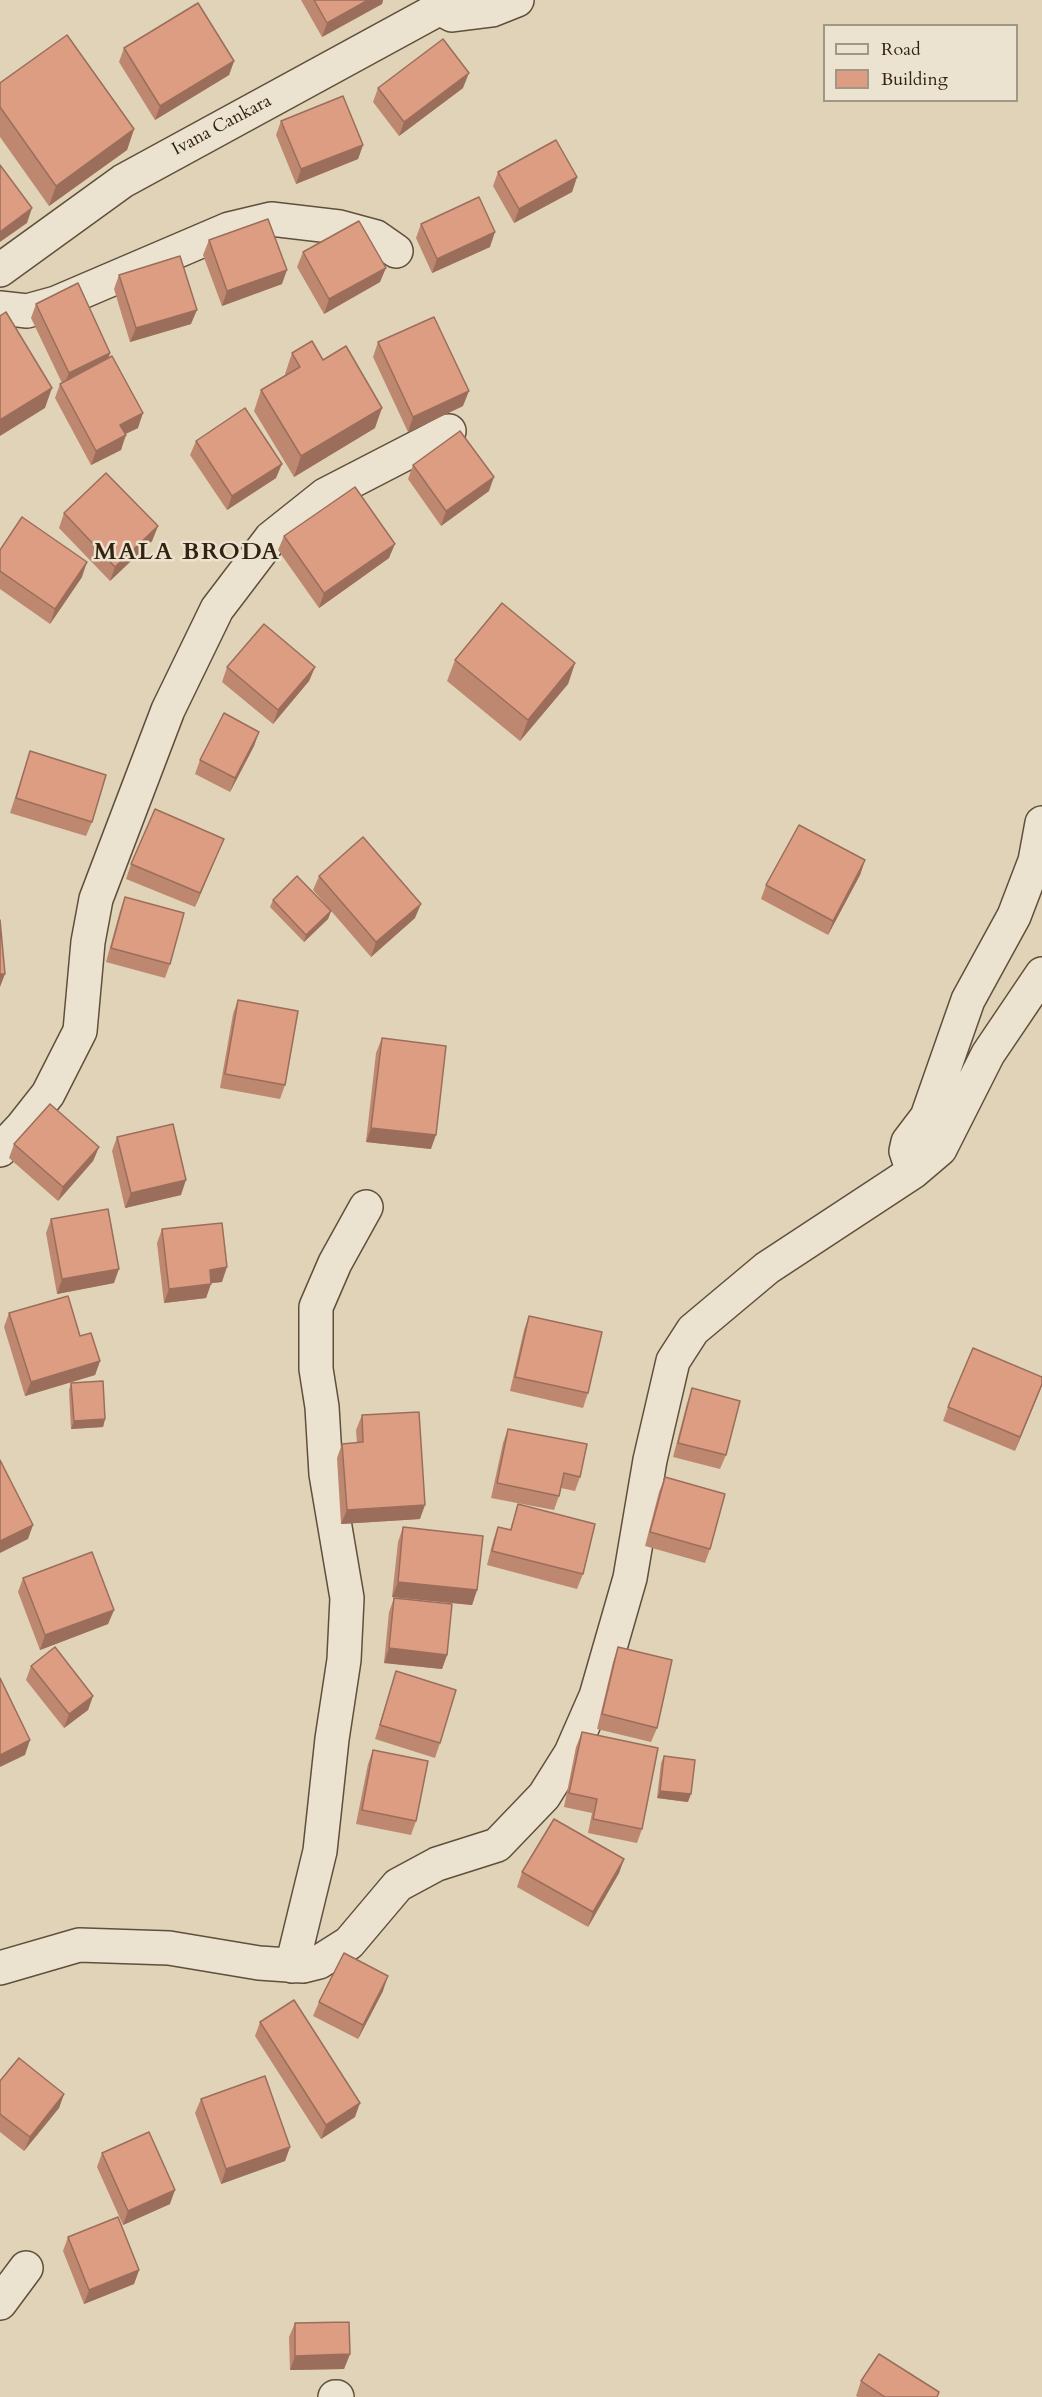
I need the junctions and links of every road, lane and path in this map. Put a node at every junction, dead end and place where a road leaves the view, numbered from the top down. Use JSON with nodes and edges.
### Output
{"nodes":[{"id":1,"x":517,"y":0,"type":"edge"},
{"id":2,"x":448,"y":4,"type":"edge"},
{"id":3,"x":396,"y":251,"type":"dead end"},
{"id":4,"x":0,"y":270,"type":"edge"},
{"id":5,"x":0,"y":308,"type":"edge"},
{"id":6,"x":449,"y":431,"type":"dead end"},
{"id":7,"x":1042,"y":823,"type":"edge"},
{"id":8,"x":1042,"y":974,"type":"edge"},
{"id":9,"x":0,"y":1150,"type":"edge"},
{"id":10,"x":914,"y":1172,"type":"junction"},
{"id":11,"x":366,"y":1207,"type":"dead end"},
{"id":12,"x":292,"y":1966,"type":"junction"},
{"id":13,"x":0,"y":1968,"type":"edge"},
{"id":14,"x":26,"y":2268,"type":"dead end"},
{"id":15,"x":0,"y":2303,"type":"edge"}],
"edges":[{"from":1,"to":2,"type":"street"},
{"from":2,"to":4,"type":"street","name":"Ivana Cankara"},
{"from":3,"to":5,"type":"street"},
{"from":6,"to":9,"type":"street"},
{"from":7,"to":10,"type":"street"},
{"from":8,"to":10,"type":"street"},
{"from":10,"to":12,"type":"street"},
{"from":11,"to":12,"type":"street"},
{"from":12,"to":13,"type":"street"},
{"from":14,"to":15,"type":"street"}]}
